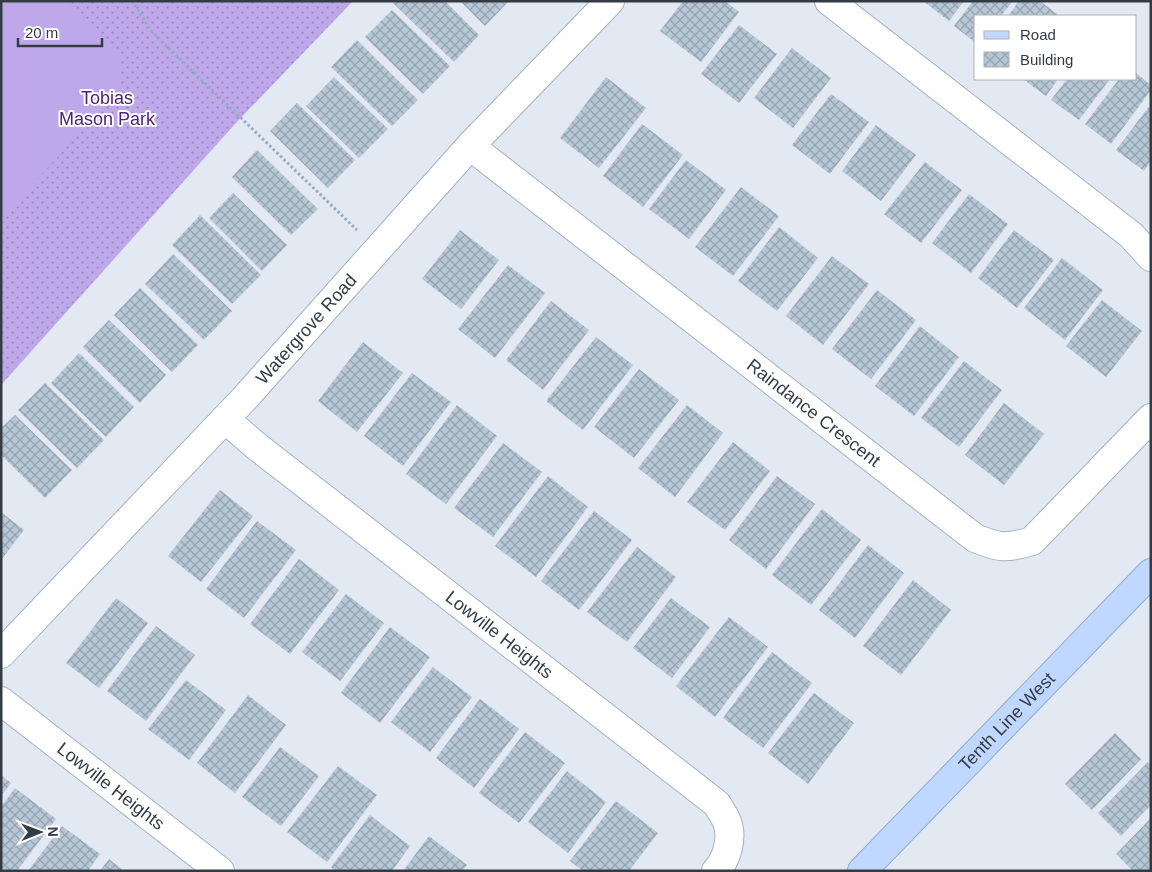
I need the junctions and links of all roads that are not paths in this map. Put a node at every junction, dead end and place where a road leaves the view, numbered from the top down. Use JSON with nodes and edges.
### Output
{"nodes":[{"id":1,"x":610,"y":1,"type":"edge"},
{"id":2,"x":829,"y":1,"type":"edge"},
{"id":3,"x":470,"y":146,"type":"junction"},
{"id":4,"x":1151,"y":257,"type":"edge"},
{"id":5,"x":1151,"y":418,"type":"edge"},
{"id":6,"x":225,"y":419,"type":"junction"},
{"id":7,"x":1151,"y":573,"type":"edge"},
{"id":8,"x":1,"y":654,"type":"edge"},
{"id":9,"x":1,"y":701,"type":"edge"},
{"id":10,"x":220,"y":871,"type":"edge"},
{"id":11,"x":716,"y":871,"type":"edge"},
{"id":12,"x":862,"y":871,"type":"edge"}],
"edges":[{"from":1,"to":3,"type":"street","name":"Watergrove Road"},
{"from":2,"to":4,"type":"street"},
{"from":3,"to":5,"type":"street","name":"Raindance Crescent"},
{"from":3,"to":6,"type":"street","name":"Watergrove Road"},
{"from":6,"to":8,"type":"street","name":"Watergrove Road"},
{"from":6,"to":11,"type":"street","name":"Lowville Heights"},
{"from":7,"to":12,"type":"street","name":"Tenth Line West"},
{"from":9,"to":10,"type":"street","name":"Lowville Heights"}]}
